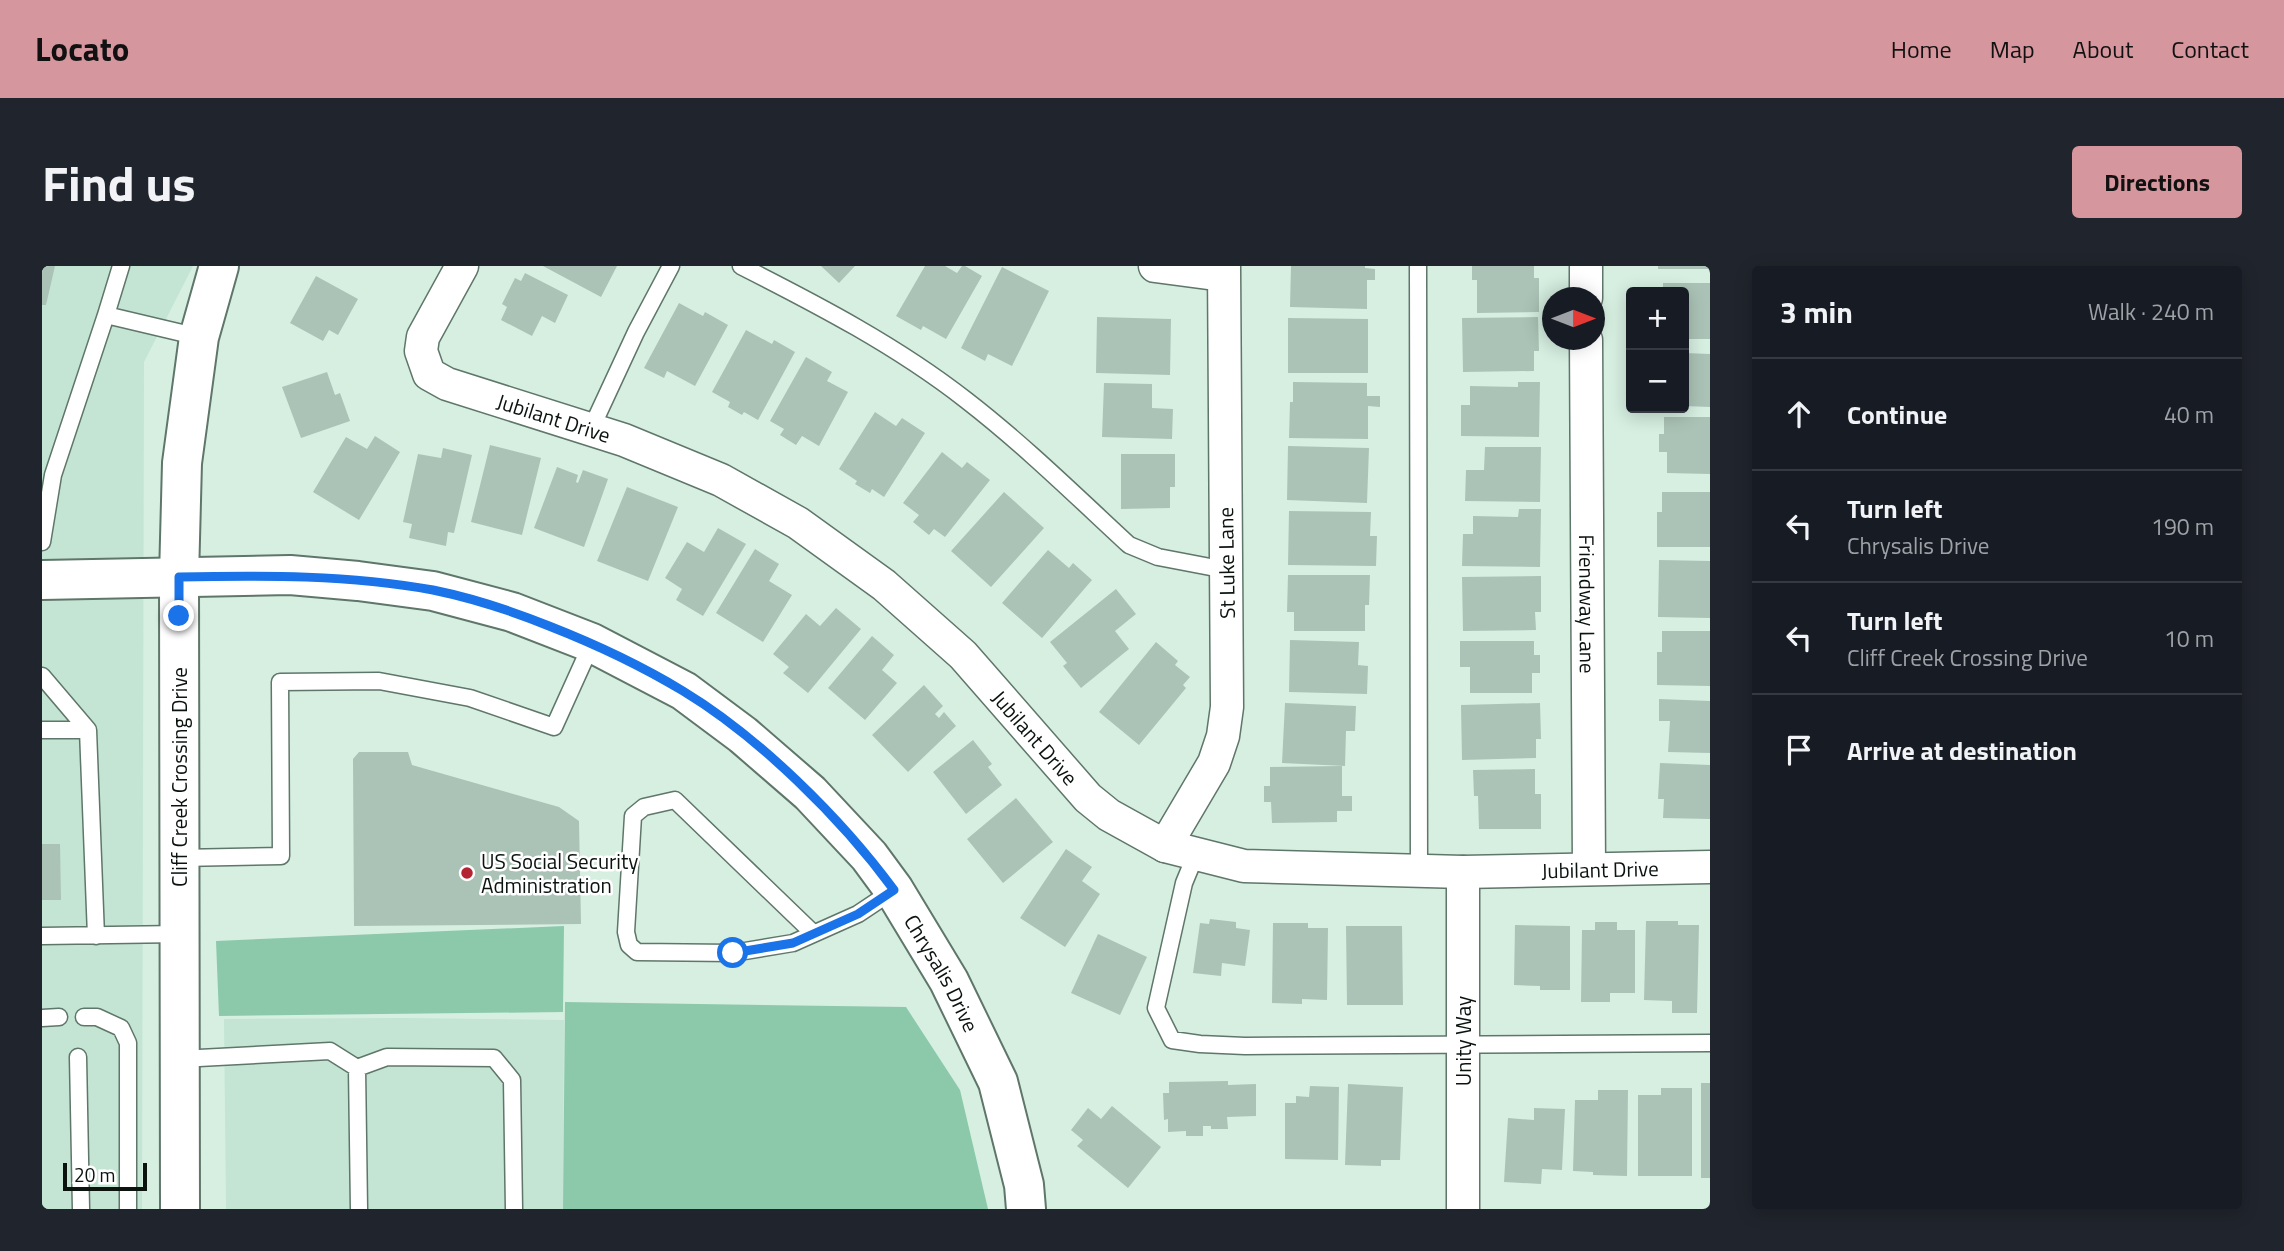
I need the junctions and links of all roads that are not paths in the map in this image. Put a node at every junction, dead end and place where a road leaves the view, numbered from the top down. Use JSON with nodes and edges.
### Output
{"nodes":[{"id":1,"x":121,"y":266,"type":"edge"},
{"id":2,"x":219,"y":266,"type":"edge"},
{"id":3,"x":461,"y":266,"type":"edge"},
{"id":4,"x":671,"y":266,"type":"edge"},
{"id":5,"x":741,"y":266,"type":"edge"},
{"id":6,"x":1155,"y":266,"type":"edge"},
{"id":7,"x":1418,"y":266,"type":"edge"},
{"id":8,"x":1586,"y":266,"type":"edge"},
{"id":9,"x":1223,"y":271,"type":"edge"},
{"id":10,"x":1586,"y":287,"type":"edge"},
{"id":11,"x":106,"y":315,"type":"junction"},
{"id":12,"x":199,"y":337,"type":"junction"},
{"id":13,"x":1586,"y":350,"type":"edge"},
{"id":14,"x":591,"y":429,"type":"junction"},
{"id":15,"x":42,"y":542,"type":"edge"},
{"id":16,"x":1226,"y":570,"type":"junction"},
{"id":17,"x":179,"y":577,"type":"junction"},
{"id":18,"x":42,"y":580,"type":"edge"},
{"id":19,"x":592,"y":643,"type":"junction"},
{"id":20,"x":42,"y":676,"type":"edge"},
{"id":21,"x":42,"y":730,"type":"edge"},
{"id":22,"x":88,"y":730,"type":"junction"},
{"id":23,"x":1165,"y":846,"type":"junction"},
{"id":24,"x":1196,"y":855,"type":"junction"},
{"id":25,"x":180,"y":858,"type":"junction"},
{"id":26,"x":1710,"y":867,"type":"edge"},
{"id":27,"x":1589,"y":870,"type":"junction"},
{"id":28,"x":1419,"y":871,"type":"junction"},
{"id":29,"x":1463,"y":872,"type":"junction"},
{"id":30,"x":894,"y":890,"type":"junction"},
{"id":31,"x":813,"y":933,"type":"junction"},
{"id":32,"x":180,"y":934,"type":"junction"},
{"id":33,"x":42,"y":936,"type":"edge"},
{"id":34,"x":96,"y":936,"type":"junction"},
{"id":35,"x":59,"y":1017,"type":"dead end"},
{"id":36,"x":85,"y":1017,"type":"dead end"},
{"id":37,"x":42,"y":1018,"type":"edge"},
{"id":38,"x":1710,"y":1043,"type":"edge"},
{"id":39,"x":1463,"y":1044,"type":"junction"},
{"id":40,"x":78,"y":1057,"type":"dead end"},
{"id":41,"x":180,"y":1059,"type":"junction"},
{"id":42,"x":357,"y":1068,"type":"junction"},
{"id":43,"x":81,"y":1209,"type":"edge"},
{"id":44,"x":128,"y":1209,"type":"edge"},
{"id":45,"x":180,"y":1209,"type":"edge"},
{"id":46,"x":359,"y":1209,"type":"edge"},
{"id":47,"x":514,"y":1209,"type":"edge"},
{"id":48,"x":1026,"y":1209,"type":"edge"},
{"id":49,"x":1463,"y":1209,"type":"edge"}],
"edges":[{"from":1,"to":11,"type":"lane"},
{"from":2,"to":12,"type":"street","name":"Cliff Creek Crossing Drive"},
{"from":3,"to":14,"type":"street","name":"Jubilant Drive"},
{"from":4,"to":14,"type":"lane"},
{"from":5,"to":16,"type":"lane"},
{"from":6,"to":9,"type":"street"},
{"from":7,"to":28,"type":"lane"},
{"from":8,"to":10,"type":"street"},
{"from":9,"to":16,"type":"street","name":"St Luke Lane"},
{"from":11,"to":12,"type":"lane"},
{"from":11,"to":15,"type":"lane"},
{"from":12,"to":17,"type":"street","name":"Cliff Creek Crossing Drive"},
{"from":13,"to":27,"type":"street","name":"Friendway Lane"},
{"from":14,"to":23,"type":"street","name":"Jubilant Drive"},
{"from":16,"to":23,"type":"street","name":"St Luke Lane"},
{"from":17,"to":18,"type":"street","name":"Chrysalis Drive"},
{"from":17,"to":19,"type":"street","name":"Chrysalis Drive"},
{"from":17,"to":25,"type":"street","name":"Cliff Creek Crossing Drive"},
{"from":19,"to":25,"type":"lane"},
{"from":19,"to":30,"type":"street","name":"Chrysalis Drive"},
{"from":20,"to":22,"type":"lane"},
{"from":21,"to":22,"type":"lane"},
{"from":22,"to":34,"type":"lane"},
{"from":23,"to":24,"type":"street","name":"Jubilant Drive"},
{"from":24,"to":28,"type":"street","name":"Jubilant Drive"},
{"from":24,"to":39,"type":"lane"},
{"from":25,"to":32,"type":"street","name":"Cliff Creek Crossing Drive"},
{"from":26,"to":27,"type":"street","name":"Jubilant Drive"},
{"from":27,"to":29,"type":"street","name":"Jubilant Drive"},
{"from":28,"to":29,"type":"street","name":"Jubilant Drive"},
{"from":29,"to":39,"type":"street","name":"Unity Way"},
{"from":30,"to":31,"type":"lane"},
{"from":30,"to":48,"type":"street","name":"Chrysalis Drive"},
{"from":31,"to":31,"type":"lane"},
{"from":32,"to":34,"type":"lane"},
{"from":32,"to":41,"type":"street","name":"Cliff Creek Crossing Drive"},
{"from":33,"to":34,"type":"lane"},
{"from":35,"to":37,"type":"lane"},
{"from":36,"to":44,"type":"lane"},
{"from":38,"to":39,"type":"lane"},
{"from":39,"to":49,"type":"street","name":"Unity Way"},
{"from":40,"to":43,"type":"lane"},
{"from":41,"to":42,"type":"lane"},
{"from":41,"to":45,"type":"street","name":"Cliff Creek Crossing Drive"},
{"from":42,"to":46,"type":"lane"},
{"from":42,"to":47,"type":"lane"}]}
